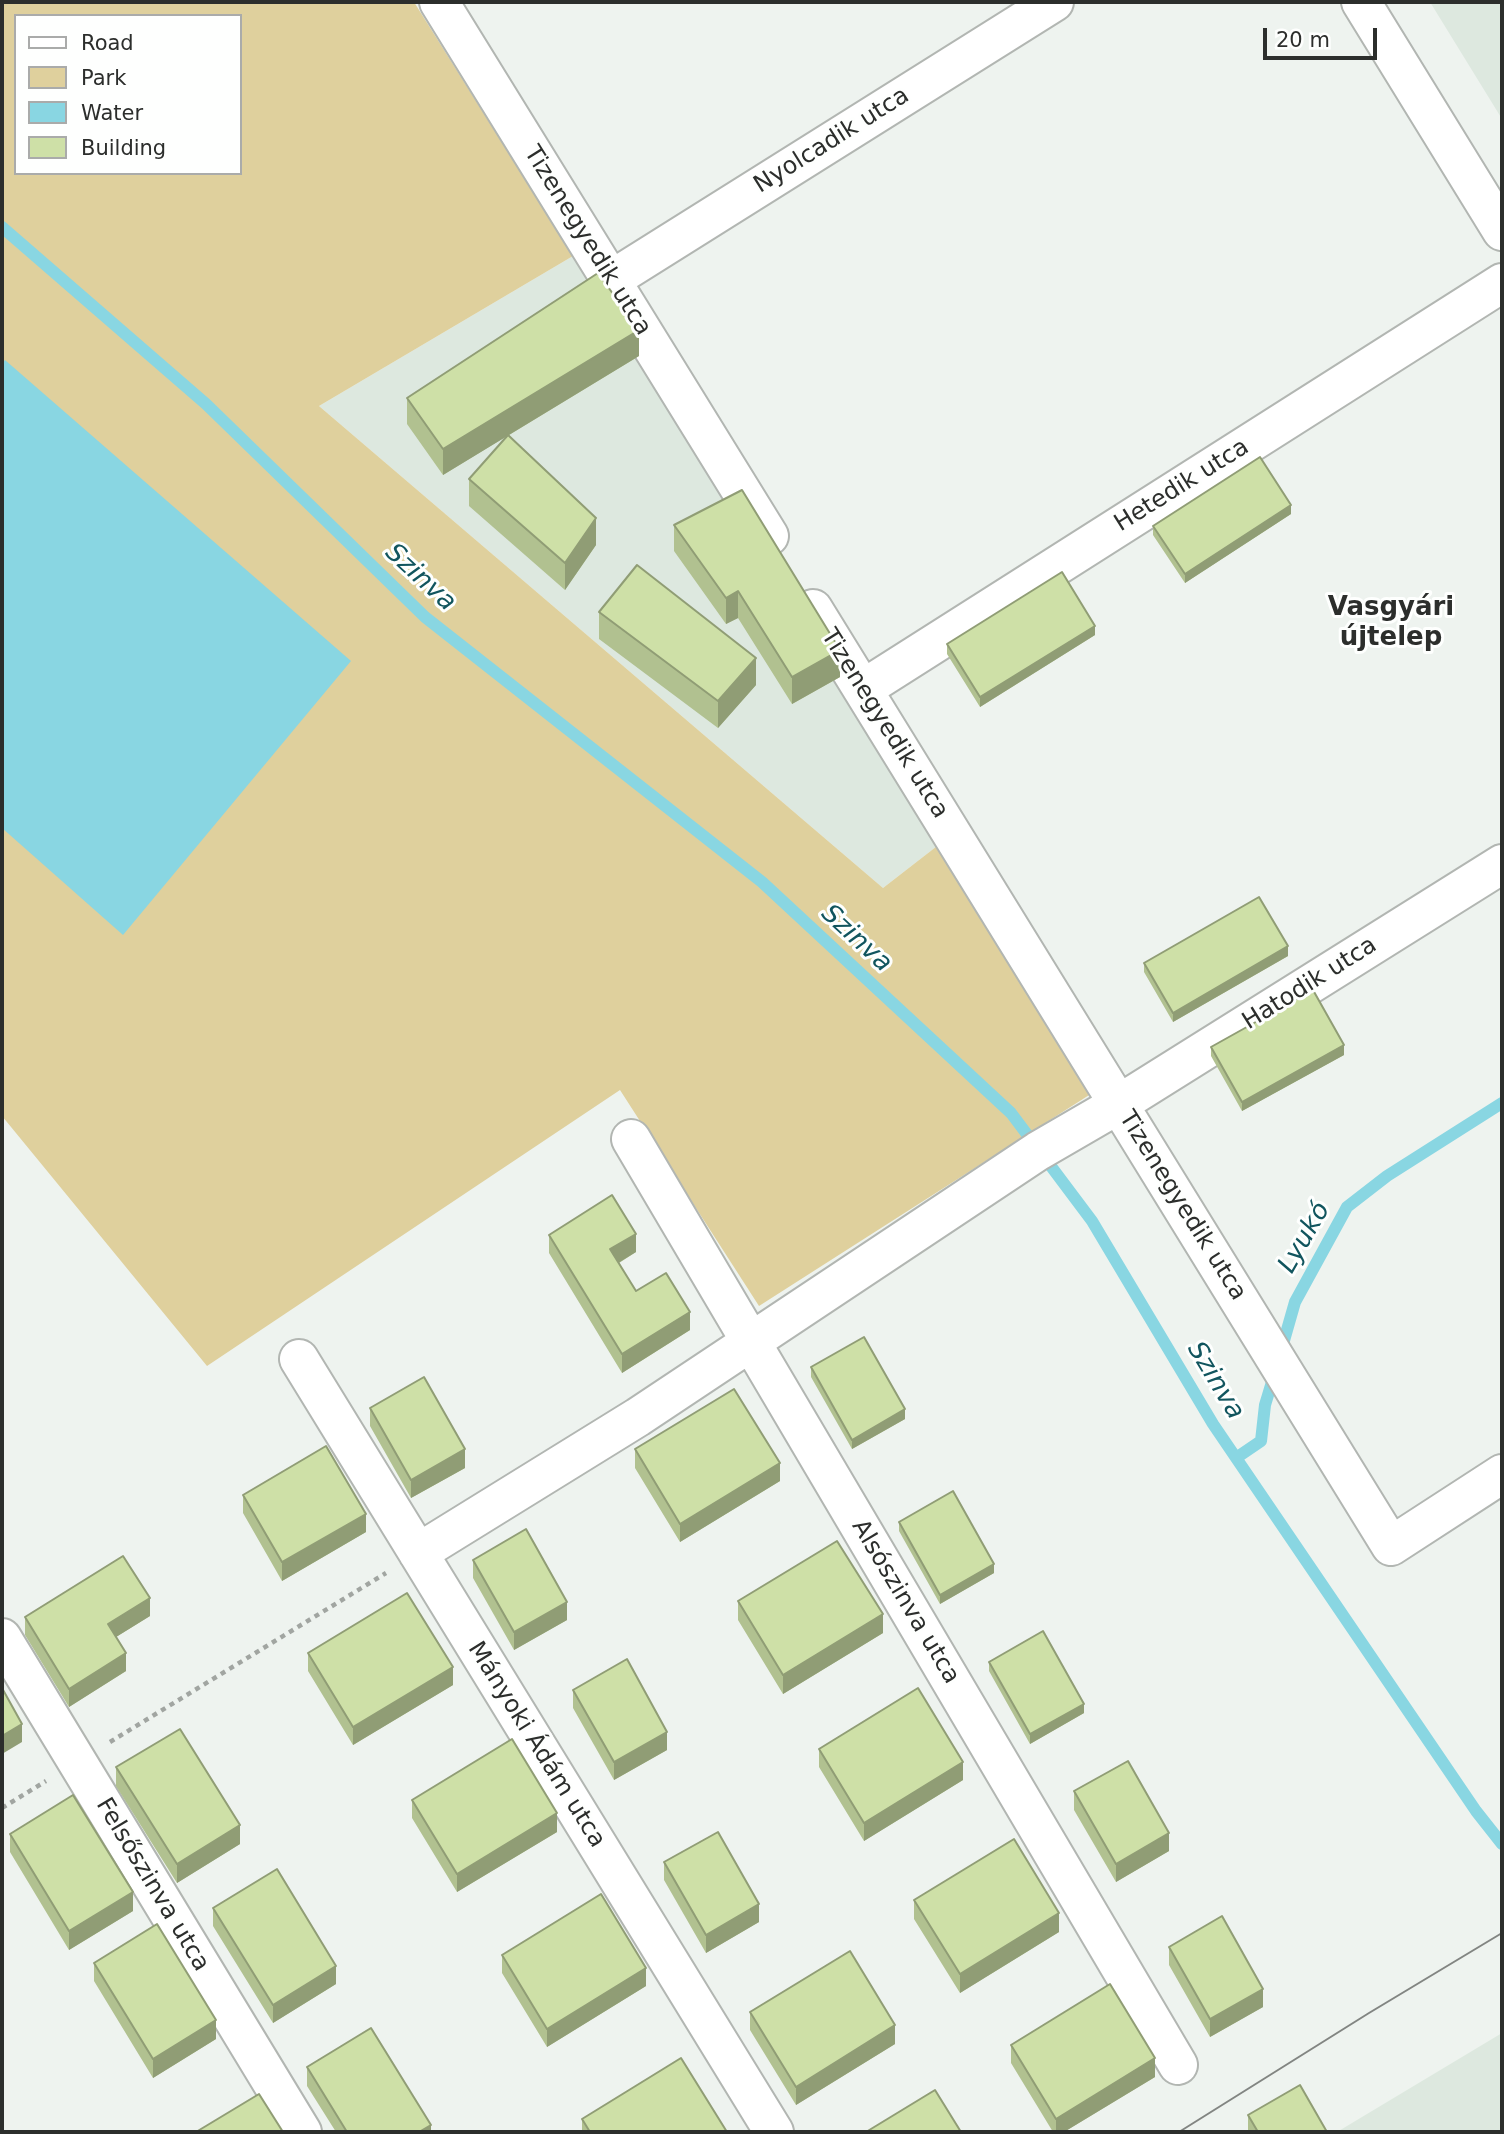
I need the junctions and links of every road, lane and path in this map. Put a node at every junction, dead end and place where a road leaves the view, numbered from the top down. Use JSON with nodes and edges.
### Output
{"nodes":[{"id":1,"x":439,"y":2,"type":"edge"},
{"id":2,"x":1054,"y":2,"type":"edge"},
{"id":3,"x":1362,"y":2,"type":"edge"},
{"id":4,"x":1502,"y":231,"type":"edge"},
{"id":5,"x":611,"y":280,"type":"junction"},
{"id":6,"x":1502,"y":283,"type":"edge"},
{"id":7,"x":863,"y":689,"type":"junction"},
{"id":8,"x":1502,"y":864,"type":"edge"},
{"id":9,"x":1119,"y":1104,"type":"junction"},
{"id":10,"x":631,"y":1139,"type":"dead end"},
{"id":11,"x":752,"y":1343,"type":"junction"},
{"id":12,"x":299,"y":1359,"type":"dead end"},
{"id":13,"x":1502,"y":1474,"type":"edge"},
{"id":14,"x":418,"y":1553,"type":"junction"},
{"id":15,"x":2,"y":1638,"type":"edge"},
{"id":16,"x":77,"y":1762,"type":"junction"},
{"id":17,"x":2,"y":1808,"type":"edge"},
{"id":18,"x":1178,"y":2066,"type":"dead end"},
{"id":19,"x":302,"y":2132,"type":"edge"},
{"id":20,"x":774,"y":2132,"type":"edge"}],
"edges":[{"from":1,"to":5,"type":"street","name":"Tizenegyedik utca"},
{"from":2,"to":5,"type":"street","name":"Nyolcadik utca"},
{"from":3,"to":4,"type":"street"},
{"from":5,"to":7,"type":"street","name":"Tizenegyedik utca"},
{"from":6,"to":7,"type":"street","name":"Hetedik utca"},
{"from":7,"to":9,"type":"street","name":"Tizenegyedik utca"},
{"from":8,"to":9,"type":"street","name":"Hatodik utca"},
{"from":9,"to":11,"type":"street","name":"Hatodik utca"},
{"from":9,"to":13,"type":"street","name":"Tizenegyedik utca"},
{"from":10,"to":11,"type":"street","name":"Alsószinva utca"},
{"from":11,"to":14,"type":"street","name":"Hatodik utca"},
{"from":11,"to":18,"type":"street","name":"Alsószinva utca"},
{"from":12,"to":14,"type":"street","name":"Mányoki Ádám utca"},
{"from":14,"to":16,"type":"path"},
{"from":14,"to":20,"type":"street","name":"Mányoki Ádám utca"},
{"from":15,"to":16,"type":"street","name":"Felsőszinva utca"},
{"from":16,"to":17,"type":"path"},
{"from":16,"to":19,"type":"street","name":"Felsőszinva utca"}]}
